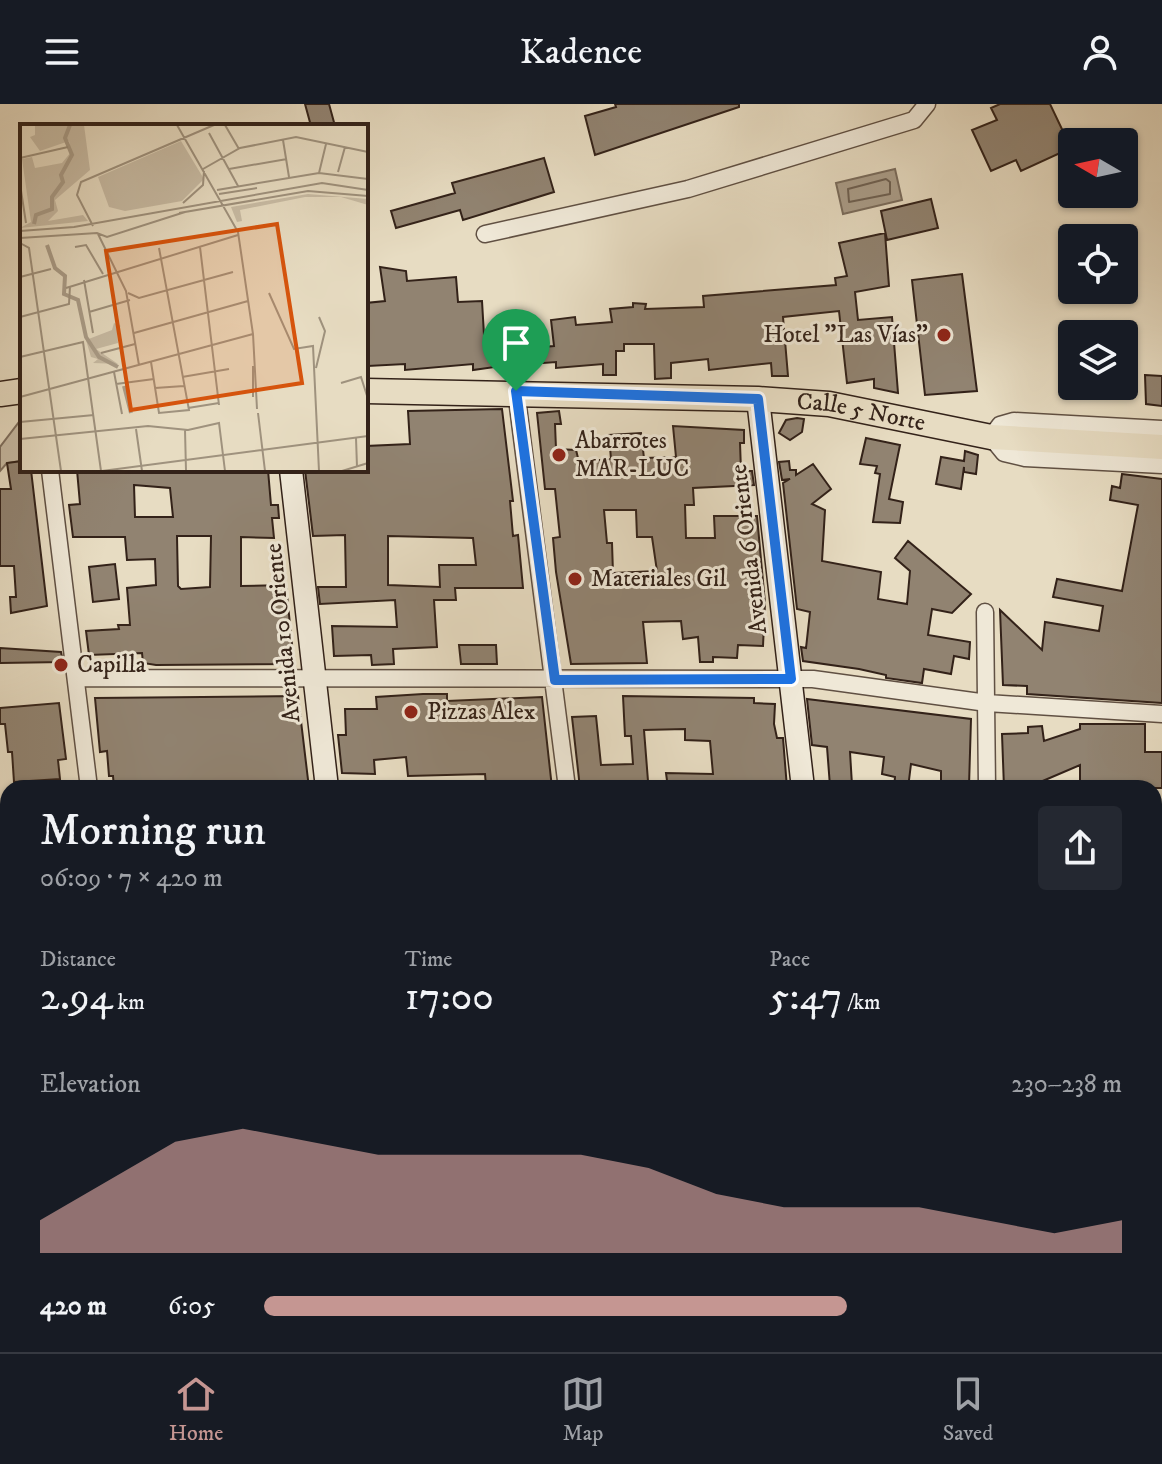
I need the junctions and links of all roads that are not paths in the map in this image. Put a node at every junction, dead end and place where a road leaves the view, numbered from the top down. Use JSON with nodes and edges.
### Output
{"nodes":[{"id":1,"x":927,"y":104,"type":"edge"},
{"id":2,"x":485,"y":234,"type":"dead end"},
{"id":3,"x":20,"y":391,"type":"edge"},
{"id":4,"x":368,"y":391,"type":"edge"},
{"id":5,"x":516,"y":391,"type":"junction"},
{"id":6,"x":0,"y":394,"type":"edge"},
{"id":7,"x":758,"y":399,"type":"junction"},
{"id":8,"x":1162,"y":429,"type":"edge"},
{"id":9,"x":991,"y":437,"type":"junction"},
{"id":10,"x":1162,"y":447,"type":"edge"},
{"id":11,"x":1162,"y":465,"type":"edge"},
{"id":12,"x":50,"y":472,"type":"edge"},
{"id":13,"x":292,"y":472,"type":"edge"},
{"id":14,"x":985,"y":612,"type":"dead end"},
{"id":15,"x":77,"y":678,"type":"junction"},
{"id":16,"x":314,"y":678,"type":"junction"},
{"id":17,"x":791,"y":679,"type":"junction"},
{"id":18,"x":555,"y":680,"type":"junction"},
{"id":19,"x":987,"y":703,"type":"junction"},
{"id":20,"x":1162,"y":714,"type":"edge"},
{"id":21,"x":88,"y":780,"type":"edge"},
{"id":22,"x":326,"y":780,"type":"edge"},
{"id":23,"x":566,"y":780,"type":"edge"},
{"id":24,"x":802,"y":780,"type":"edge"},
{"id":25,"x":987,"y":780,"type":"edge"}],
"edges":[{"from":1,"to":2,"type":"street"},
{"from":3,"to":6,"type":"main road"},
{"from":4,"to":5,"type":"main road","name":"Calle 5 Norte"},
{"from":5,"to":7,"type":"main road","name":"Calle 5 Norte"},
{"from":5,"to":18,"type":"street"},
{"from":7,"to":9,"type":"main road","name":"Calle 5 Norte"},
{"from":7,"to":17,"type":"street","name":"Avenida 6 Oriente"},
{"from":8,"to":9,"type":"street"},
{"from":9,"to":10,"type":"main road","name":"Calle 5 Norte"},
{"from":9,"to":11,"type":"street"},
{"from":12,"to":15,"type":"street"},
{"from":13,"to":16,"type":"street","name":"Avenida 10 Oriente"},
{"from":14,"to":19,"type":"street"},
{"from":15,"to":16,"type":"street"},
{"from":15,"to":21,"type":"street"},
{"from":16,"to":18,"type":"street"},
{"from":16,"to":22,"type":"street","name":"Avenida 10 Oriente"},
{"from":17,"to":18,"type":"street"},
{"from":17,"to":19,"type":"street"},
{"from":17,"to":24,"type":"street","name":"Avenida 6 Oriente"},
{"from":18,"to":23,"type":"street"},
{"from":19,"to":20,"type":"street"},
{"from":19,"to":25,"type":"street"}]}
